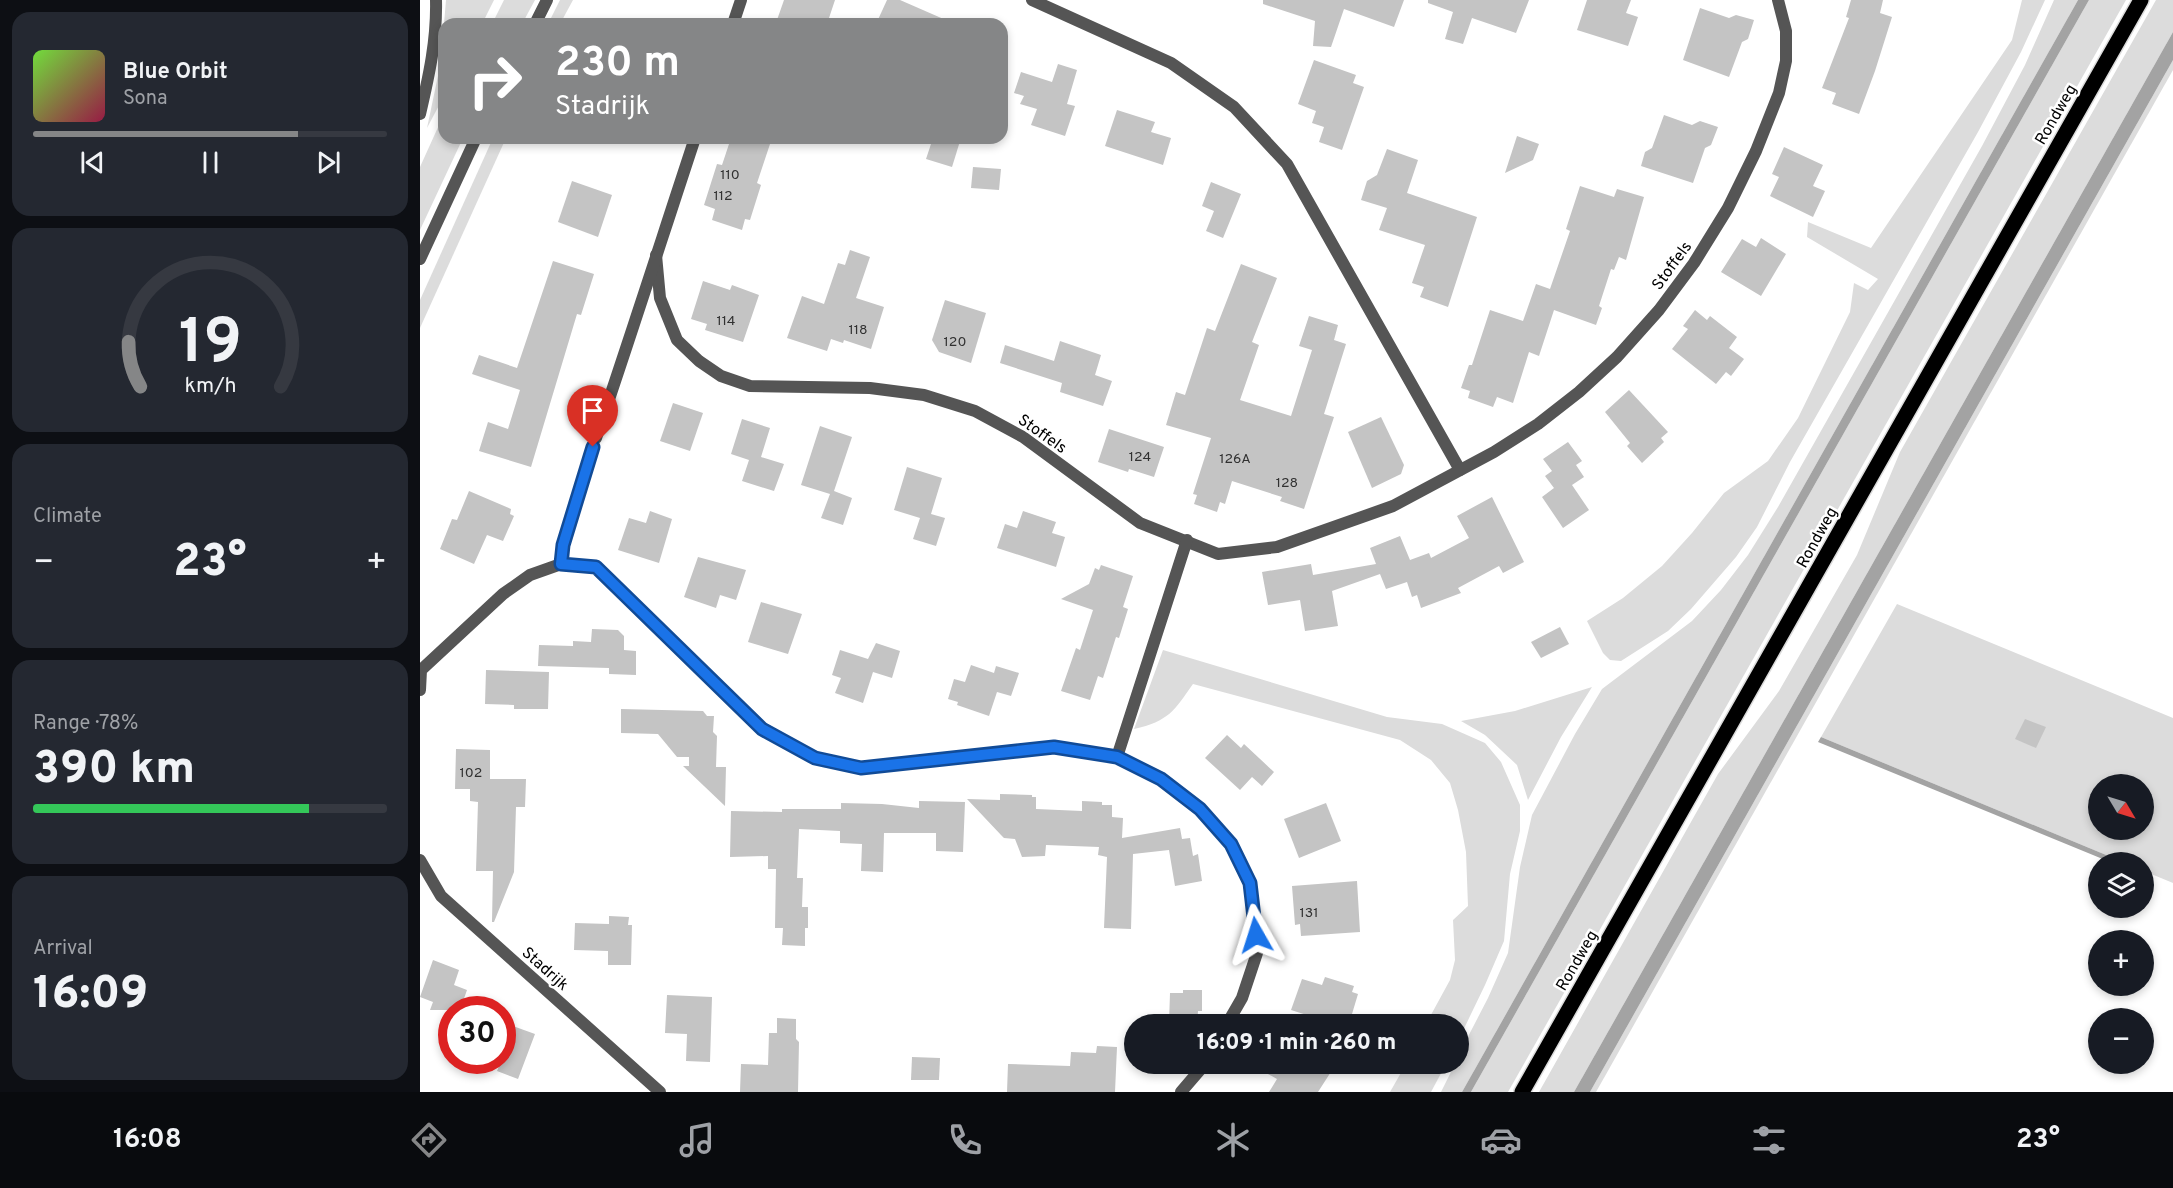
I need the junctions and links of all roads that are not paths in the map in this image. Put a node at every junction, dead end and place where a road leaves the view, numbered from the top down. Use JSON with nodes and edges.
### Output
{"nodes":[{"id":1,"x":436,"y":0,"type":"edge"},
{"id":2,"x":547,"y":0,"type":"edge"},
{"id":3,"x":741,"y":0,"type":"edge"},
{"id":4,"x":1032,"y":0,"type":"edge"},
{"id":5,"x":1778,"y":0,"type":"edge"},
{"id":6,"x":2141,"y":0,"type":"edge"},
{"id":7,"x":538,"y":18,"type":"edge"},
{"id":8,"x":735,"y":18,"type":"edge"},
{"id":9,"x":420,"y":114,"type":"edge"},
{"id":10,"x":473,"y":144,"type":"edge"},
{"id":11,"x":693,"y":144,"type":"edge"},
{"id":12,"x":656,"y":255,"type":"junction"},
{"id":13,"x":420,"y":259,"type":"edge"},
{"id":14,"x":1460,"y":470,"type":"junction"},
{"id":15,"x":1187,"y":540,"type":"junction"},
{"id":16,"x":561,"y":564,"type":"junction"},
{"id":17,"x":420,"y":670,"type":"edge"},
{"id":18,"x":420,"y":690,"type":"edge"},
{"id":19,"x":1117,"y":757,"type":"junction"},
{"id":20,"x":420,"y":860,"type":"edge"},
{"id":21,"x":1233,"y":1014,"type":"edge"},
{"id":22,"x":1196,"y":1074,"type":"edge"},
{"id":23,"x":660,"y":1092,"type":"edge"},
{"id":24,"x":1181,"y":1092,"type":"edge"},
{"id":25,"x":1522,"y":1092,"type":"edge"}],
"edges":[{"from":1,"to":9,"type":"street"},
{"from":2,"to":7,"type":"street"},
{"from":3,"to":8,"type":"street"},
{"from":4,"to":14,"type":"street"},
{"from":5,"to":14,"type":"street","name":"Stoffels"},
{"from":6,"to":25,"type":"main road","name":"Rondweg"},
{"from":10,"to":13,"type":"street"},
{"from":11,"to":12,"type":"street","name":"Stoffels"},
{"from":12,"to":15,"type":"street","name":"Stoffels"},
{"from":12,"to":16,"type":"street","name":"Stoffels"},
{"from":14,"to":15,"type":"street","name":"Stoffels"},
{"from":15,"to":19,"type":"street"},
{"from":16,"to":17,"type":"street"},
{"from":16,"to":19,"type":"street"},
{"from":17,"to":18,"type":"street"},
{"from":19,"to":21,"type":"street"},
{"from":20,"to":23,"type":"street","name":"Stadrijk"},
{"from":22,"to":24,"type":"street"}]}
